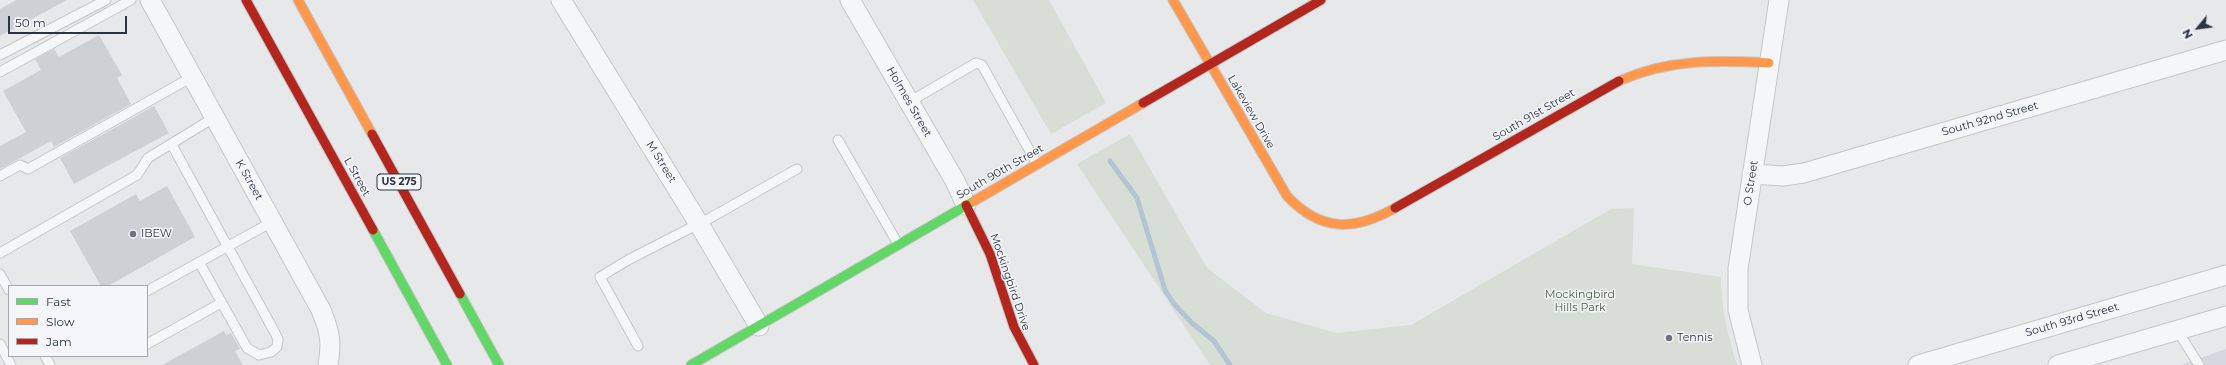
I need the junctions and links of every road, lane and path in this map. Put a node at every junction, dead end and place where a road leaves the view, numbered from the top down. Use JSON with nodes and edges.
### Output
{"nodes":[{"id":1,"x":106,"y":0,"type":"edge"},
{"id":2,"x":131,"y":0,"type":"edge"},
{"id":3,"x":150,"y":0,"type":"edge"},
{"id":4,"x":246,"y":0,"type":"edge"},
{"id":5,"x":298,"y":0,"type":"edge"},
{"id":6,"x":561,"y":0,"type":"edge"},
{"id":7,"x":850,"y":0,"type":"edge"},
{"id":8,"x":1173,"y":0,"type":"edge"},
{"id":9,"x":1321,"y":0,"type":"edge"},
{"id":10,"x":1779,"y":0,"type":"edge"},
{"id":11,"x":2226,"y":50,"type":"edge"},
{"id":12,"x":0,"y":55,"type":"edge"},
{"id":13,"x":1769,"y":63,"type":"junction"},
{"id":14,"x":1210,"y":64,"type":"junction"},
{"id":15,"x":0,"y":72,"type":"edge"},
{"id":16,"x":192,"y":77,"type":"junction"},
{"id":17,"x":909,"y":102,"type":"junction"},
{"id":18,"x":215,"y":117,"type":"junction"},
{"id":19,"x":838,"y":140,"type":"dead end"},
{"id":20,"x":172,"y":144,"type":"junction"},
{"id":21,"x":1037,"y":164,"type":"junction"},
{"id":22,"x":797,"y":169,"type":"dead end"},
{"id":23,"x":1752,"y":174,"type":"junction"},
{"id":24,"x":0,"y":176,"type":"edge"},
{"id":25,"x":966,"y":205,"type":"junction"},
{"id":26,"x":272,"y":222,"type":"junction"},
{"id":27,"x":1323,"y":223,"type":"joint"},
{"id":28,"x":699,"y":224,"type":"junction"},
{"id":29,"x":898,"y":244,"type":"junction"},
{"id":30,"x":228,"y":246,"type":"junction"},
{"id":31,"x":0,"y":253,"type":"edge"},
{"id":32,"x":199,"y":262,"type":"junction"},
{"id":33,"x":0,"y":274,"type":"edge"},
{"id":34,"x":2226,"y":275,"type":"edge"},
{"id":35,"x":8,"y":288,"type":"edge"},
{"id":36,"x":148,"y":290,"type":"edge"},
{"id":37,"x":221,"y":303,"type":"junction"},
{"id":38,"x":2226,"y":316,"type":"edge"},
{"id":39,"x":759,"y":326,"type":"junction"},
{"id":40,"x":2177,"y":330,"type":"junction"},
{"id":41,"x":148,"y":343,"type":"edge"},
{"id":42,"x":0,"y":344,"type":"edge"},
{"id":43,"x":638,"y":346,"type":"dead end"},
{"id":44,"x":12,"y":365,"type":"edge"},
{"id":45,"x":328,"y":365,"type":"edge"},
{"id":46,"x":447,"y":365,"type":"edge"},
{"id":47,"x":499,"y":365,"type":"edge"},
{"id":48,"x":691,"y":365,"type":"edge"},
{"id":49,"x":1034,"y":365,"type":"edge"},
{"id":50,"x":1752,"y":365,"type":"edge"},
{"id":51,"x":1918,"y":365,"type":"edge"},
{"id":52,"x":2058,"y":365,"type":"edge"},
{"id":53,"x":2198,"y":365,"type":"edge"}],
"edges":[{"from":1,"to":12,"type":"lane"},
{"from":2,"to":15,"type":"lane"},
{"from":3,"to":16,"type":"street","name":"K Street"},
{"from":4,"to":46,"type":"street","name":"L Street"},
{"from":5,"to":47,"type":"street","number":"US 275"},
{"from":6,"to":28,"type":"street","name":"M Street"},
{"from":7,"to":17,"type":"street","name":"Holmes Street"},
{"from":8,"to":14,"type":"street","name":"Lakeview Drive"},
{"from":9,"to":14,"type":"street","name":"South 90th Street"},
{"from":10,"to":13,"type":"street","name":"O Street"},
{"from":11,"to":23,"type":"street","name":"South 92nd Street"},
{"from":13,"to":23,"type":"street","name":"O Street"},
{"from":13,"to":27,"type":"street","name":"South 91st Street"},
{"from":14,"to":21,"type":"street","name":"South 90th Street"},
{"from":14,"to":27,"type":"street","name":"Lakeview Drive"},
{"from":16,"to":18,"type":"street","name":"K Street"},
{"from":16,"to":24,"type":"lane"},
{"from":17,"to":21,"type":"lane"},
{"from":17,"to":25,"type":"street","name":"Holmes Street"},
{"from":18,"to":20,"type":"lane"},
{"from":18,"to":26,"type":"street","name":"K Street"},
{"from":19,"to":29,"type":"lane"},
{"from":20,"to":30,"type":"lane"},
{"from":20,"to":31,"type":"lane"},
{"from":21,"to":25,"type":"street","name":"South 90th Street"},
{"from":22,"to":28,"type":"lane"},
{"from":23,"to":50,"type":"street","name":"O Street"},
{"from":25,"to":29,"type":"street","name":"South 90th Street"},
{"from":25,"to":49,"type":"street","name":"Mockingbird Drive"},
{"from":26,"to":30,"type":"lane"},
{"from":26,"to":45,"type":"street","name":"K Street"},
{"from":28,"to":39,"type":"street","name":"M Street"},
{"from":28,"to":43,"type":"lane"},
{"from":29,"to":39,"type":"street","name":"South 90th Street"},
{"from":30,"to":32,"type":"lane"},
{"from":30,"to":37,"type":"lane"},
{"from":32,"to":36,"type":"lane"},
{"from":32,"to":37,"type":"lane"},
{"from":33,"to":35,"type":"lane"},
{"from":34,"to":51,"type":"street","name":"South 93rd Street"},
{"from":37,"to":41,"type":"lane"},
{"from":38,"to":40,"type":"street"},
{"from":39,"to":48,"type":"street","name":"South 90th Street"},
{"from":40,"to":52,"type":"street"},
{"from":40,"to":53,"type":"lane"},
{"from":42,"to":44,"type":"lane"}]}
